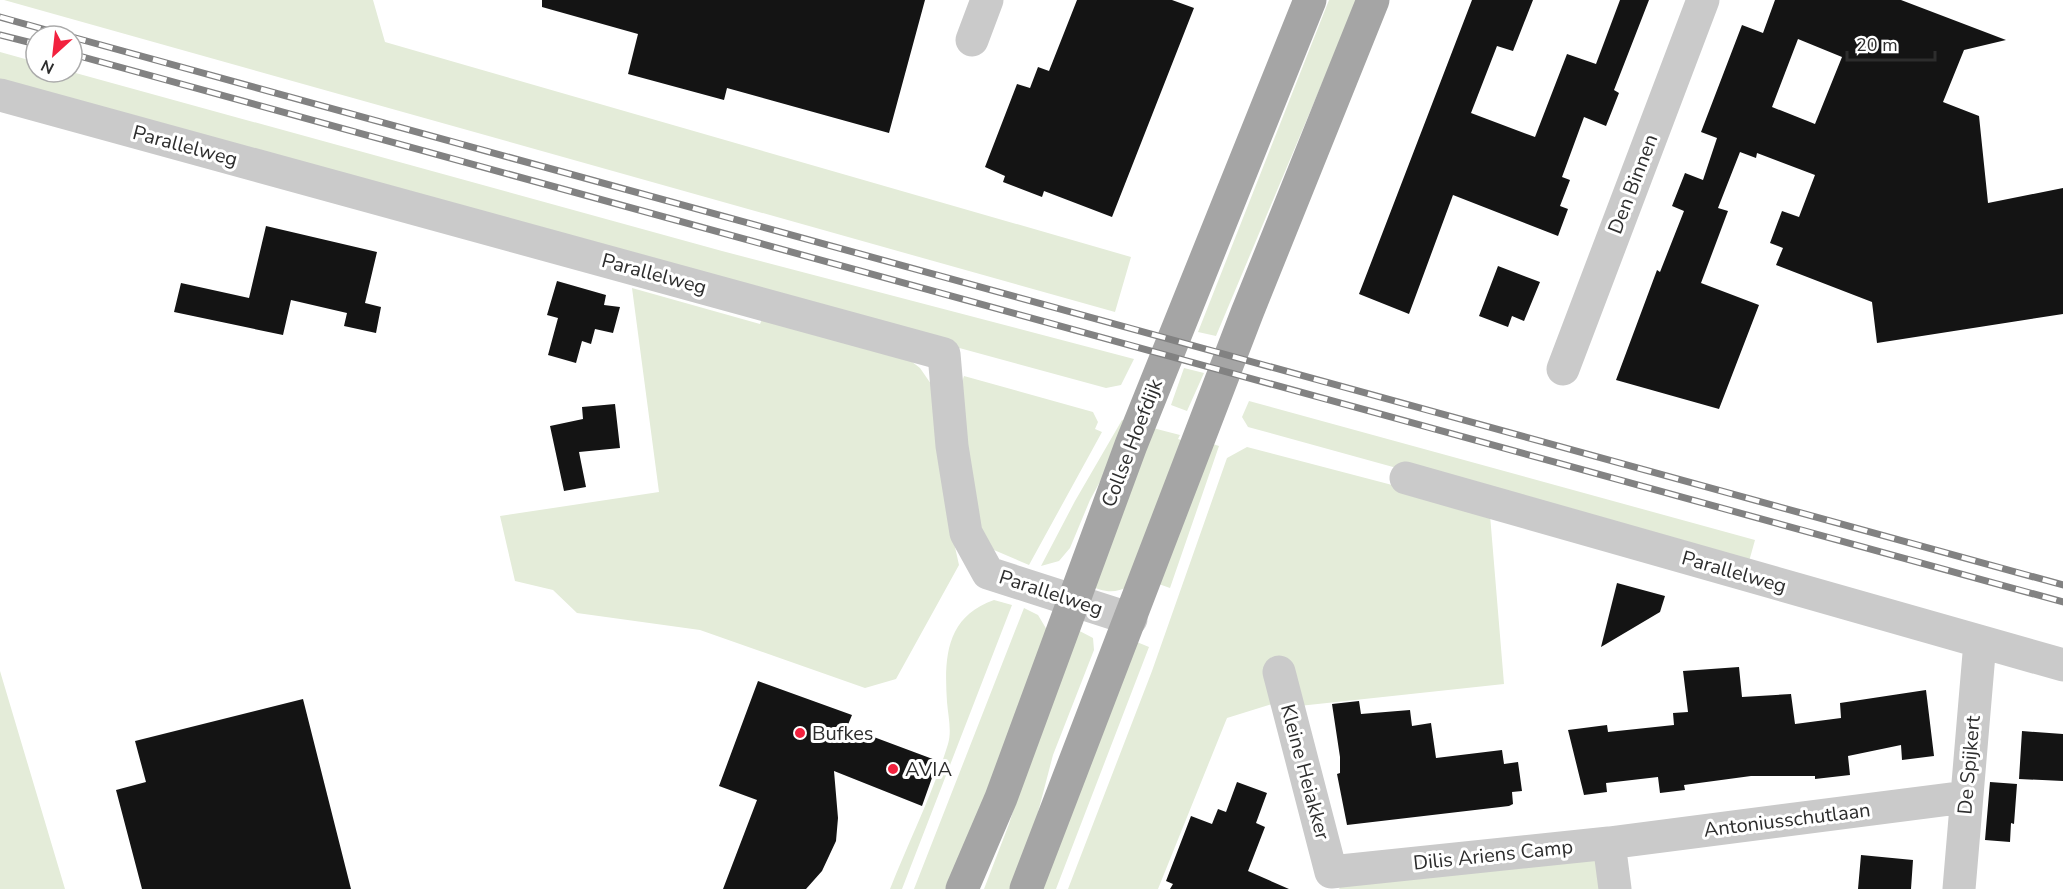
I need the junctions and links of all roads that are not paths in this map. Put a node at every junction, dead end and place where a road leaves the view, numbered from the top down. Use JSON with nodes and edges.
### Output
{"nodes":[{"id":1,"x":987,"y":0,"type":"edge"},
{"id":2,"x":1310,"y":0,"type":"edge"},
{"id":3,"x":1373,"y":0,"type":"edge"},
{"id":4,"x":1702,"y":0,"type":"edge"},
{"id":5,"x":972,"y":40,"type":"dead end"},
{"id":6,"x":0,"y":95,"type":"edge"},
{"id":7,"x":1563,"y":369,"type":"dead end"},
{"id":8,"x":1406,"y":478,"type":"dead end"},
{"id":9,"x":1072,"y":600,"type":"junction"},
{"id":10,"x":1131,"y":619,"type":"junction"},
{"id":11,"x":1980,"y":642,"type":"junction"},
{"id":12,"x":2063,"y":665,"type":"edge"},
{"id":13,"x":1279,"y":672,"type":"dead end"},
{"id":14,"x":1966,"y":797,"type":"junction"},
{"id":15,"x":1609,"y":843,"type":"junction"},
{"id":16,"x":1328,"y":880,"type":"edge"},
{"id":17,"x":962,"y":889,"type":"edge"},
{"id":18,"x":1026,"y":889,"type":"edge"},
{"id":19,"x":1615,"y":889,"type":"edge"},
{"id":20,"x":1959,"y":889,"type":"edge"}],
"edges":[{"from":1,"to":5,"type":"street"},
{"from":2,"to":9,"type":"main road","name":"Collse Hoefdijk"},
{"from":3,"to":10,"type":"main road"},
{"from":4,"to":7,"type":"street","name":"Den Binnen"},
{"from":6,"to":9,"type":"street","name":"Parallelweg"},
{"from":8,"to":11,"type":"street","name":"Parallelweg"},
{"from":9,"to":10,"type":"street","name":"Parallelweg"},
{"from":9,"to":17,"type":"main road","name":"Collse Hoefdijk"},
{"from":10,"to":18,"type":"main road"},
{"from":11,"to":12,"type":"street","name":"Parallelweg"},
{"from":11,"to":14,"type":"street","name":"De Spijkert"},
{"from":13,"to":16,"type":"street","name":"Kleine Heiakker"},
{"from":14,"to":15,"type":"street","name":"Antoniusschutlaan"},
{"from":14,"to":20,"type":"street","name":"De Spijkert"},
{"from":15,"to":16,"type":"street","name":"Dilis Ariens Camp"},
{"from":15,"to":19,"type":"street"}]}
